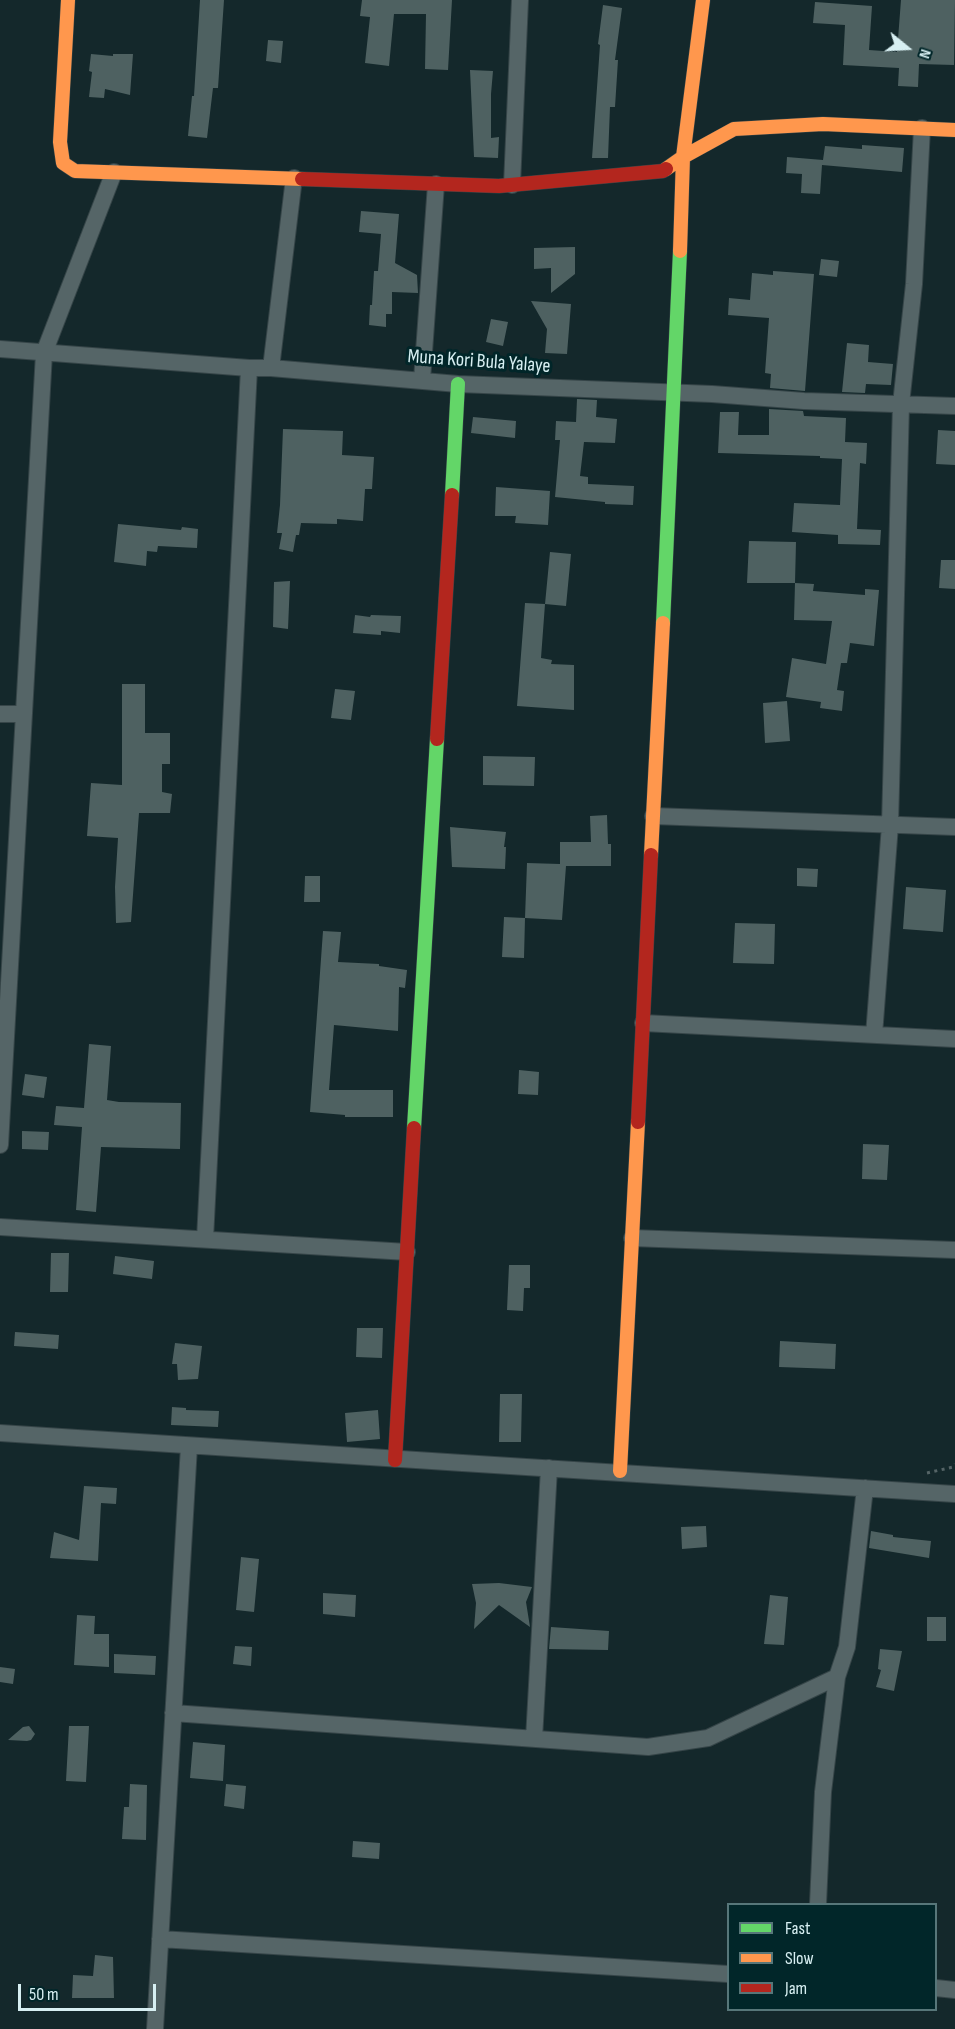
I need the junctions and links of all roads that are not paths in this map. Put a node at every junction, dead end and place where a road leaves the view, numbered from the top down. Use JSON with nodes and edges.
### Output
{"nodes":[{"id":1,"x":68,"y":0,"type":"edge"},
{"id":2,"x":520,"y":0,"type":"edge"},
{"id":3,"x":703,"y":0,"type":"edge"},
{"id":4,"x":922,"y":128,"type":"junction"},
{"id":5,"x":955,"y":130,"type":"edge"},
{"id":6,"x":683,"y":157,"type":"junction"},
{"id":7,"x":114,"y":172,"type":"junction"},
{"id":8,"x":294,"y":178,"type":"junction"},
{"id":9,"x":436,"y":184,"type":"junction"},
{"id":10,"x":512,"y":185,"type":"junction"},
{"id":11,"x":0,"y":349,"type":"edge"},
{"id":12,"x":44,"y":353,"type":"junction"},
{"id":13,"x":249,"y":368,"type":"junction"},
{"id":14,"x":272,"y":368,"type":"junction"},
{"id":15,"x":422,"y":380,"type":"junction"},
{"id":16,"x":458,"y":384,"type":"junction"},
{"id":17,"x":674,"y":392,"type":"junction"},
{"id":18,"x":901,"y":404,"type":"junction"},
{"id":19,"x":955,"y":406,"type":"edge"},
{"id":20,"x":0,"y":714,"type":"edge"},
{"id":21,"x":24,"y":714,"type":"junction"},
{"id":22,"x":653,"y":816,"type":"junction"},
{"id":23,"x":890,"y":825,"type":"junction"},
{"id":24,"x":955,"y":827,"type":"edge"},
{"id":25,"x":643,"y":1023,"type":"junction"},
{"id":26,"x":874,"y":1035,"type":"junction"},
{"id":27,"x":955,"y":1039,"type":"edge"},
{"id":28,"x":0,"y":1145,"type":"edge"},
{"id":29,"x":0,"y":1227,"type":"edge"},
{"id":30,"x":632,"y":1238,"type":"junction"},
{"id":31,"x":205,"y":1239,"type":"junction"},
{"id":32,"x":955,"y":1250,"type":"edge"},
{"id":33,"x":407,"y":1252,"type":"junction"},
{"id":34,"x":0,"y":1433,"type":"edge"},
{"id":35,"x":189,"y":1446,"type":"junction"},
{"id":36,"x":395,"y":1460,"type":"junction"},
{"id":37,"x":549,"y":1468,"type":"junction"},
{"id":38,"x":620,"y":1471,"type":"junction"},
{"id":39,"x":865,"y":1488,"type":"junction"},
{"id":40,"x":955,"y":1494,"type":"edge"},
{"id":41,"x":837,"y":1677,"type":"junction"},
{"id":42,"x":173,"y":1713,"type":"junction"},
{"id":43,"x":534,"y":1739,"type":"junction"},
{"id":44,"x":818,"y":1903,"type":"edge"},
{"id":45,"x":160,"y":1939,"type":"junction"},
{"id":46,"x":727,"y":1974,"type":"edge"},
{"id":47,"x":937,"y":1988,"type":"edge"},
{"id":48,"x":955,"y":1990,"type":"edge"},
{"id":49,"x":155,"y":2029,"type":"edge"}],
"edges":[{"from":1,"to":7,"type":"street"},
{"from":2,"to":10,"type":"street"},
{"from":3,"to":6,"type":"street"},
{"from":4,"to":5,"type":"street"},
{"from":4,"to":6,"type":"street"},
{"from":4,"to":18,"type":"street"},
{"from":6,"to":10,"type":"street"},
{"from":6,"to":17,"type":"street"},
{"from":7,"to":8,"type":"street"},
{"from":7,"to":12,"type":"street"},
{"from":8,"to":9,"type":"street"},
{"from":8,"to":14,"type":"street"},
{"from":9,"to":10,"type":"street"},
{"from":9,"to":15,"type":"street"},
{"from":11,"to":12,"type":"street","name":"Muna Kori Bula Yalaye"},
{"from":12,"to":13,"type":"street","name":"Muna Kori Bula Yalaye"},
{"from":12,"to":21,"type":"street"},
{"from":13,"to":14,"type":"street","name":"Muna Kori Bula Yalaye"},
{"from":13,"to":31,"type":"street"},
{"from":14,"to":15,"type":"street","name":"Muna Kori Bula Yalaye"},
{"from":15,"to":16,"type":"street","name":"Muna Kori Bula Yalaye"},
{"from":16,"to":17,"type":"street","name":"Muna Kori Bula Yalaye"},
{"from":16,"to":33,"type":"street"},
{"from":17,"to":18,"type":"street","name":"Muna Kori Bula Yalaye"},
{"from":17,"to":22,"type":"street"},
{"from":18,"to":19,"type":"street","name":"Muna Kori Bula Yalaye"},
{"from":18,"to":23,"type":"street"},
{"from":20,"to":21,"type":"street"},
{"from":21,"to":28,"type":"street"},
{"from":22,"to":23,"type":"street"},
{"from":22,"to":25,"type":"street"},
{"from":23,"to":24,"type":"street"},
{"from":23,"to":26,"type":"street"},
{"from":25,"to":26,"type":"street"},
{"from":25,"to":30,"type":"street"},
{"from":26,"to":27,"type":"street"},
{"from":29,"to":31,"type":"street"},
{"from":30,"to":32,"type":"street"},
{"from":30,"to":38,"type":"street"},
{"from":31,"to":33,"type":"street"},
{"from":33,"to":36,"type":"street"},
{"from":34,"to":35,"type":"street"},
{"from":35,"to":36,"type":"street"},
{"from":35,"to":42,"type":"street"},
{"from":36,"to":37,"type":"street"},
{"from":37,"to":38,"type":"street"},
{"from":37,"to":43,"type":"street"},
{"from":38,"to":39,"type":"street"},
{"from":39,"to":40,"type":"street"},
{"from":39,"to":41,"type":"street"},
{"from":41,"to":43,"type":"street"},
{"from":41,"to":44,"type":"street"},
{"from":42,"to":43,"type":"street"},
{"from":42,"to":45,"type":"street"},
{"from":45,"to":46,"type":"street"},
{"from":45,"to":49,"type":"street"},
{"from":47,"to":48,"type":"street"}]}
